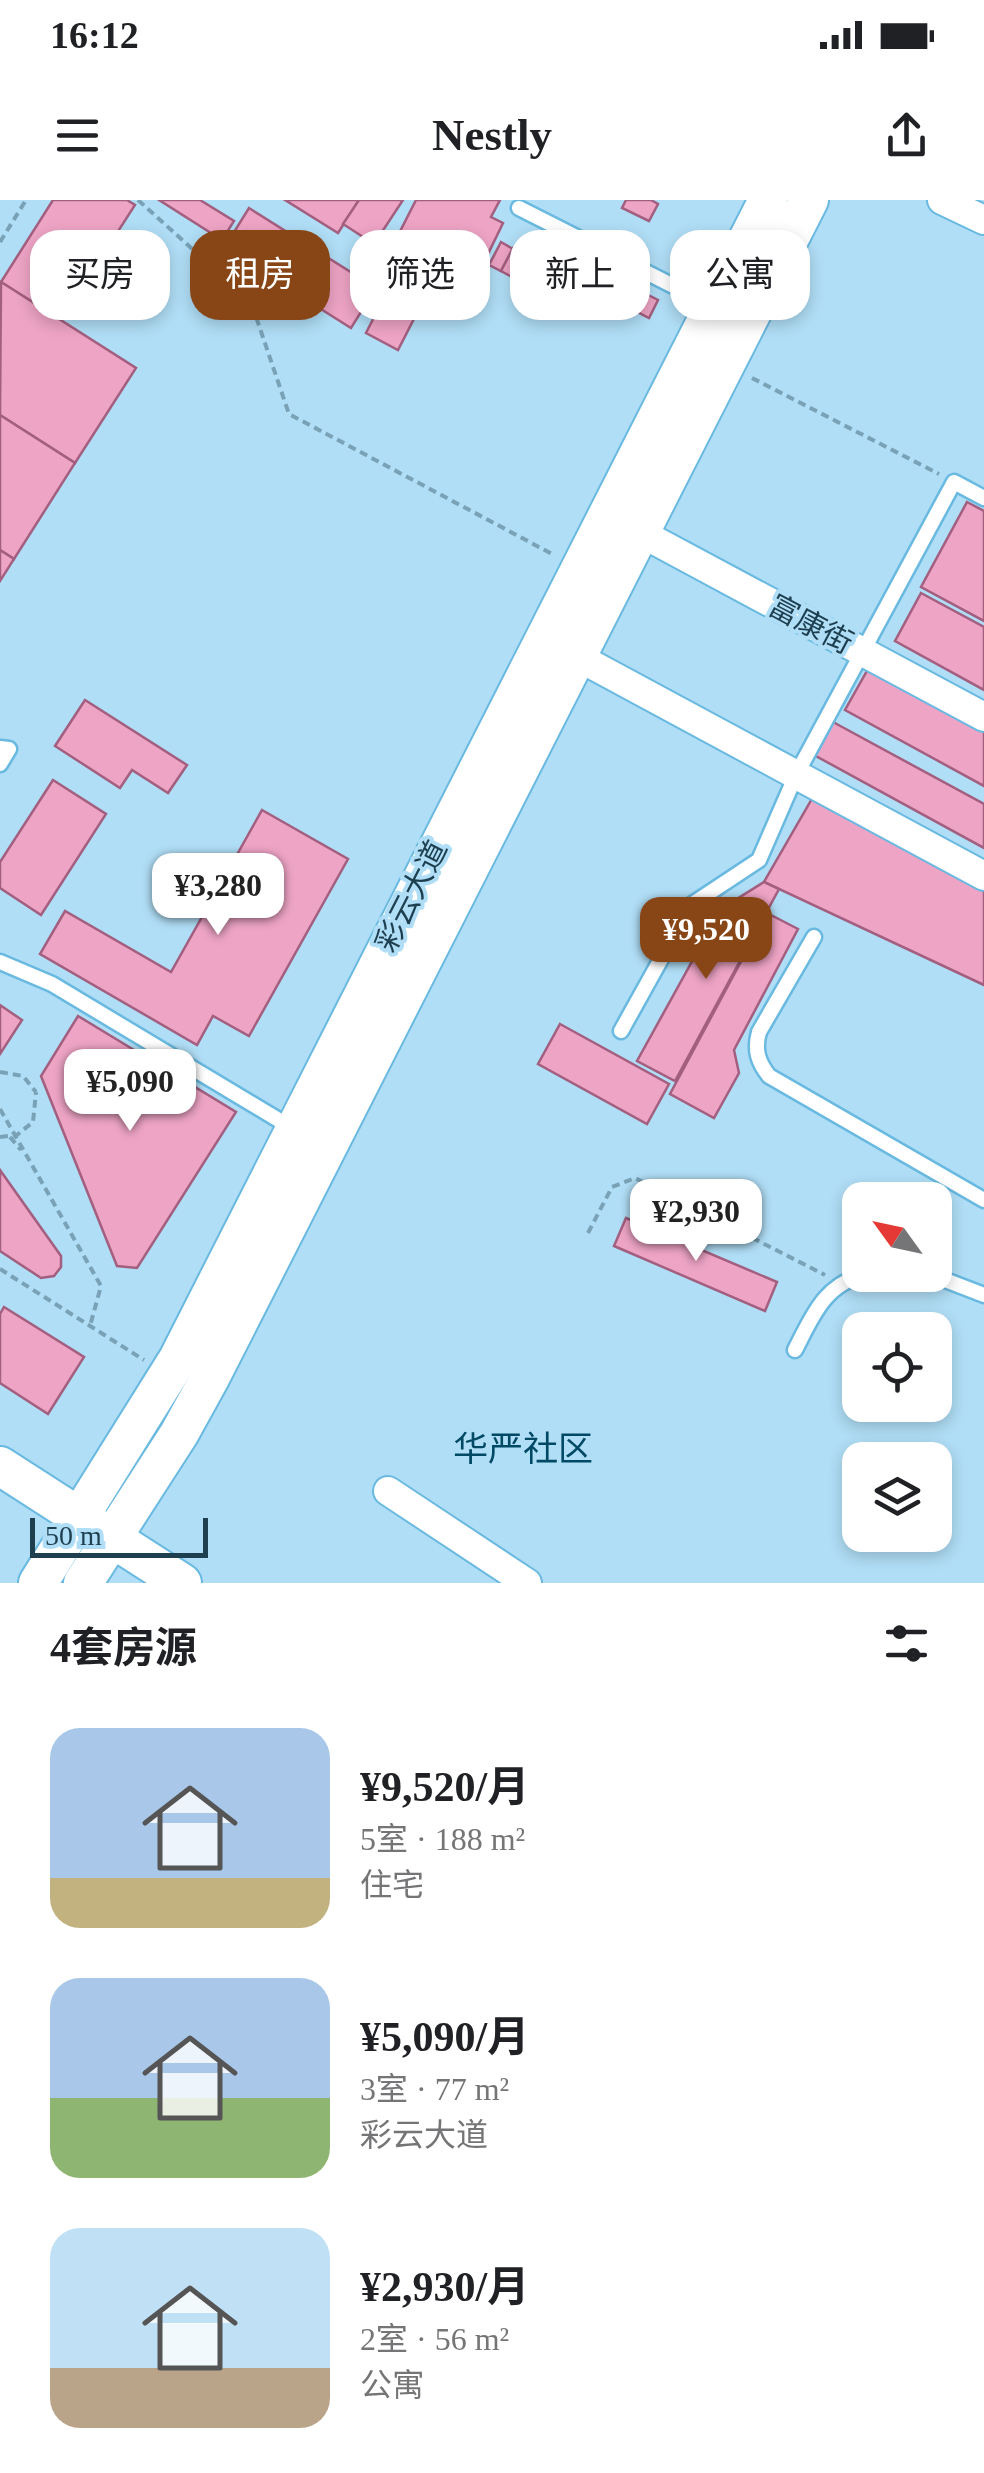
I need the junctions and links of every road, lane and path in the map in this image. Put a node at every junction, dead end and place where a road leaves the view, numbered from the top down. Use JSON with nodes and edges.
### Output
{"nodes":[{"id":1,"x":26,"y":200,"type":"edge"},
{"id":2,"x":138,"y":200,"type":"edge"},
{"id":3,"x":768,"y":200,"type":"edge"},
{"id":4,"x":809,"y":200,"type":"edge"},
{"id":5,"x":942,"y":200,"type":"edge"},
{"id":6,"x":519,"y":208,"type":"dead end"},
{"id":7,"x":984,"y":220,"type":"edge"},
{"id":8,"x":752,"y":230,"type":"edge"},
{"id":9,"x":0,"y":242,"type":"edge"},
{"id":10,"x":670,"y":284,"type":"edge"},
{"id":11,"x":706,"y":320,"type":"edge"},
{"id":12,"x":725,"y":364,"type":"junction"},
{"id":13,"x":954,"y":482,"type":"junction"},
{"id":14,"x":984,"y":498,"type":"edge"},
{"id":15,"x":639,"y":532,"type":"junction"},
{"id":16,"x":579,"y":568,"type":"junction"},
{"id":17,"x":862,"y":652,"type":"junction"},
{"id":18,"x":576,"y":656,"type":"junction"},
{"id":19,"x":984,"y":717,"type":"edge"},
{"id":20,"x":0,"y":748,"type":"edge"},
{"id":21,"x":0,"y":764,"type":"edge"},
{"id":22,"x":796,"y":775,"type":"junction"},
{"id":23,"x":984,"y":876,"type":"edge"},
{"id":24,"x":814,"y":937,"type":"dead end"},
{"id":25,"x":0,"y":962,"type":"edge"},
{"id":26,"x":620,"y":1032,"type":"dead end"},
{"id":27,"x":0,"y":1072,"type":"edge"},
{"id":28,"x":0,"y":1109,"type":"edge"},
{"id":29,"x":292,"y":1129,"type":"junction"},
{"id":30,"x":10,"y":1136,"type":"junction"},
{"id":31,"x":0,"y":1137,"type":"edge"},
{"id":32,"x":28,"y":1157,"type":"junction"},
{"id":33,"x":984,"y":1200,"type":"edge"},
{"id":34,"x":588,"y":1232,"type":"dead end"},
{"id":35,"x":0,"y":1269,"type":"edge"},
{"id":36,"x":842,"y":1283,"type":"joint"},
{"id":37,"x":952,"y":1283,"type":"edge"},
{"id":38,"x":984,"y":1295,"type":"edge"},
{"id":39,"x":90,"y":1326,"type":"junction"},
{"id":40,"x":795,"y":1350,"type":"dead end"},
{"id":41,"x":169,"y":1375,"type":"junction"},
{"id":42,"x":0,"y":1466,"type":"edge"},
{"id":43,"x":388,"y":1492,"type":"dead end"},
{"id":44,"x":98,"y":1528,"type":"junction"},
{"id":45,"x":38,"y":1583,"type":"edge"},
{"id":46,"x":83,"y":1583,"type":"edge"},
{"id":47,"x":182,"y":1583,"type":"edge"},
{"id":48,"x":527,"y":1583,"type":"edge"}],
"edges":[{"from":1,"to":9,"type":"path"},
{"from":2,"to":16,"type":"path"},
{"from":3,"to":8,"type":"main road","name":"彩云大道"},
{"from":4,"to":12,"type":"main road","name":"彩云大道"},
{"from":5,"to":7,"type":"street"},
{"from":6,"to":10,"type":"lane"},
{"from":11,"to":16,"type":"main road","name":"彩云大道"},
{"from":12,"to":13,"type":"path"},
{"from":12,"to":15,"type":"main road","name":"彩云大道"},
{"from":13,"to":14,"type":"lane"},
{"from":13,"to":17,"type":"lane"},
{"from":15,"to":17,"type":"street","name":"富康街"},
{"from":15,"to":18,"type":"main road","name":"彩云大道"},
{"from":16,"to":29,"type":"main road","name":"彩云大道"},
{"from":17,"to":19,"type":"street","name":"富康街"},
{"from":17,"to":22,"type":"lane"},
{"from":18,"to":22,"type":"street"},
{"from":18,"to":44,"type":"main road","name":"彩云大道"},
{"from":20,"to":21,"type":"lane"},
{"from":22,"to":23,"type":"street"},
{"from":22,"to":26,"type":"lane"},
{"from":24,"to":33,"type":"lane"},
{"from":25,"to":29,"type":"lane"},
{"from":27,"to":30,"type":"path","bridge":true},
{"from":28,"to":32,"type":"path"},
{"from":29,"to":41,"type":"main road","name":"彩云大道"},
{"from":30,"to":31,"type":"path","bridge":true},
{"from":30,"to":32,"type":"path"},
{"from":32,"to":39,"type":"path"},
{"from":34,"to":36,"type":"path"},
{"from":35,"to":39,"type":"path"},
{"from":36,"to":40,"type":"lane"},
{"from":37,"to":38,"type":"lane"},
{"from":39,"to":41,"type":"path"},
{"from":41,"to":44,"type":"main road","name":"彩云大道"},
{"from":42,"to":44,"type":"main road"},
{"from":43,"to":48,"type":"street"},
{"from":44,"to":45,"type":"main road","name":"彩云大道"},
{"from":44,"to":46,"type":"main road","name":"彩云大道"},
{"from":44,"to":47,"type":"main road"}]}
